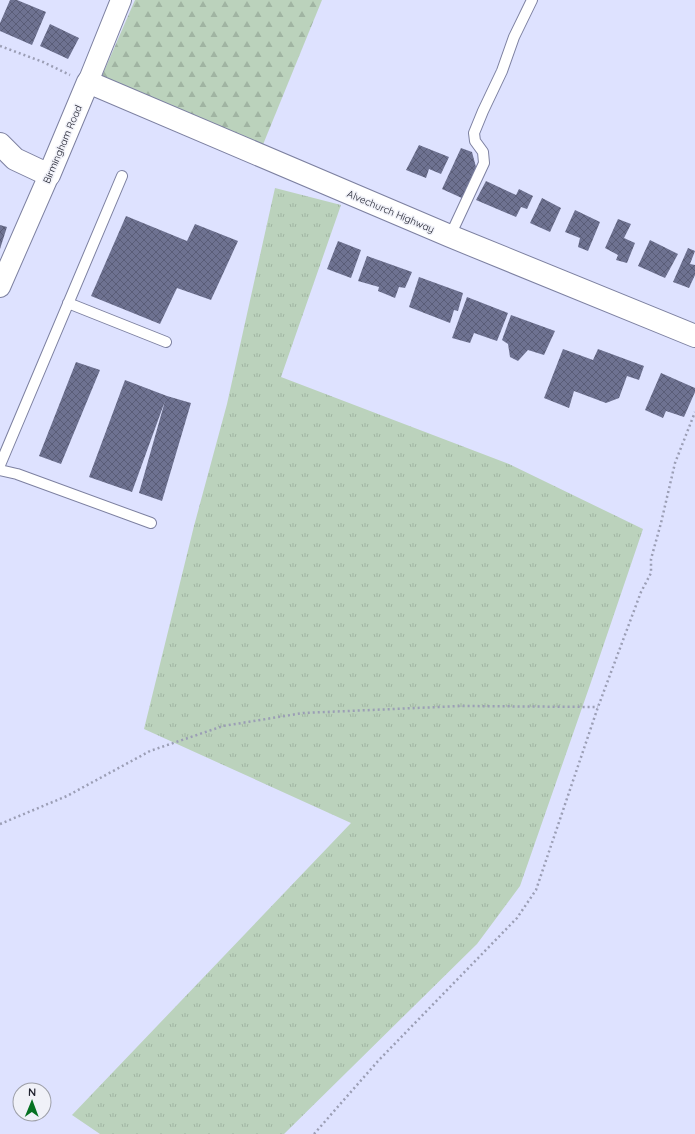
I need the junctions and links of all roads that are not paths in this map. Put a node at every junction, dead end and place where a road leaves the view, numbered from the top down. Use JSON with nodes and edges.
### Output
{"nodes":[{"id":1,"x":122,"y":0,"type":"edge"},
{"id":2,"x":532,"y":0,"type":"edge"},
{"id":3,"x":88,"y":82,"type":"junction"},
{"id":4,"x":0,"y":144,"type":"edge"},
{"id":5,"x":49,"y":175,"type":"junction"},
{"id":6,"x":122,"y":176,"type":"dead end"},
{"id":7,"x":450,"y":236,"type":"junction"},
{"id":8,"x":0,"y":287,"type":"edge"},
{"id":9,"x":68,"y":303,"type":"junction"},
{"id":10,"x":695,"y":336,"type":"edge"},
{"id":11,"x":166,"y":342,"type":"dead end"},
{"id":12,"x":0,"y":465,"type":"edge"},
{"id":13,"x":0,"y":470,"type":"edge"},
{"id":14,"x":150,"y":523,"type":"dead end"}],
"edges":[{"from":1,"to":3,"type":"street","name":"Birmingham Road"},
{"from":2,"to":7,"type":"lane"},
{"from":3,"to":5,"type":"street","name":"Birmingham Road"},
{"from":3,"to":7,"type":"street","name":"Alvechurch Highway"},
{"from":4,"to":5,"type":"street"},
{"from":5,"to":8,"type":"street","name":"Birmingham Road"},
{"from":6,"to":9,"type":"lane"},
{"from":7,"to":10,"type":"street","name":"Alvechurch Highway"},
{"from":9,"to":11,"type":"lane"},
{"from":9,"to":12,"type":"lane"},
{"from":13,"to":14,"type":"lane"}]}
